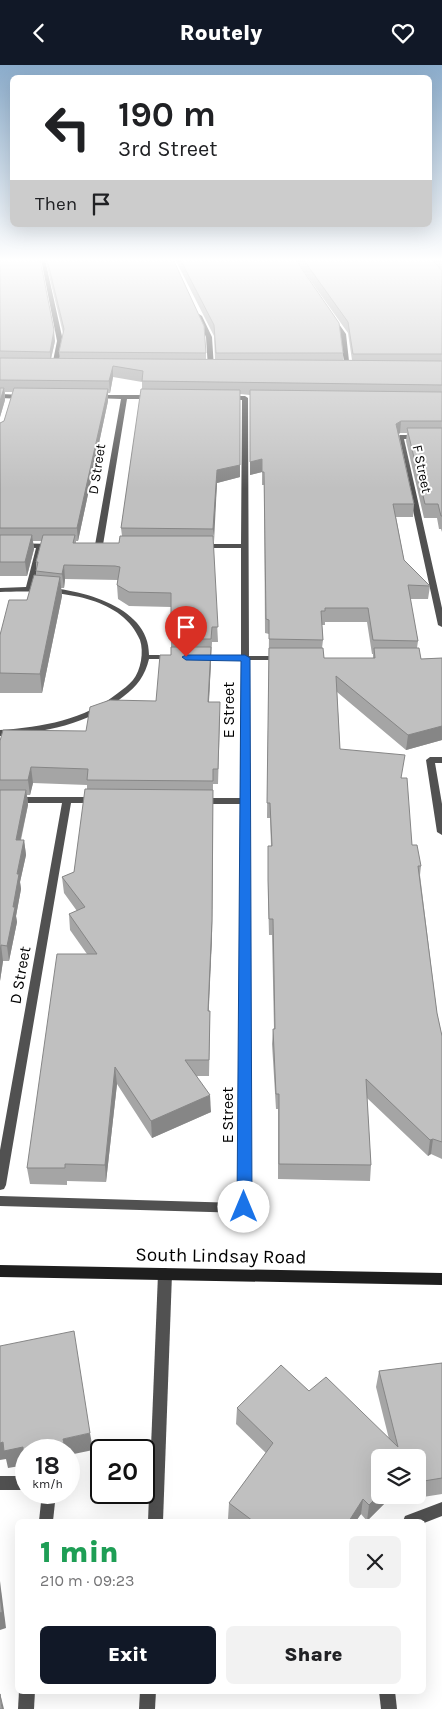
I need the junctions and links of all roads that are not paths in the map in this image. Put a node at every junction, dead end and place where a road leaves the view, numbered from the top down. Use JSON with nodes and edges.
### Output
{"nodes":[{"id":1,"x":59,"y":336,"type":"edge"},
{"id":2,"x":208,"y":336,"type":"edge"},
{"id":3,"x":343,"y":336,"type":"edge"},
{"id":4,"x":46,"y":366,"type":"edge"},
{"id":5,"x":55,"y":366,"type":"junction"},
{"id":6,"x":65,"y":366,"type":"edge"},
{"id":7,"x":201,"y":367,"type":"edge"},
{"id":8,"x":211,"y":367,"type":"junction"},
{"id":9,"x":221,"y":368,"type":"edge"},
{"id":10,"x":338,"y":369,"type":"edge"},
{"id":11,"x":348,"y":369,"type":"junction"},
{"id":12,"x":358,"y":369,"type":"edge"},
{"id":13,"x":0,"y":396,"type":"edge"},
{"id":14,"x":12,"y":396,"type":"junction"},
{"id":15,"x":30,"y":397,"type":"edge"},
{"id":16,"x":86,"y":397,"type":"edge"},
{"id":17,"x":124,"y":397,"type":"junction"},
{"id":18,"x":161,"y":397,"type":"edge"},
{"id":19,"x":217,"y":398,"type":"edge"},
{"id":20,"x":9,"y":405,"type":"edge"},
{"id":21,"x":442,"y":437,"type":"edge"},
{"id":22,"x":0,"y":545,"type":"edge"},
{"id":23,"x":90,"y":545,"type":"edge"},
{"id":24,"x":99,"y":545,"type":"junction"},
{"id":25,"x":109,"y":545,"type":"edge"},
{"id":26,"x":40,"y":546,"type":"junction"},
{"id":27,"x":60,"y":546,"type":"edge"},
{"id":28,"x":197,"y":546,"type":"edge"},
{"id":29,"x":245,"y":546,"type":"junction"},
{"id":30,"x":29,"y":589,"type":"junction"},
{"id":31,"x":0,"y":590,"type":"edge"},
{"id":32,"x":442,"y":625,"type":"edge"},
{"id":33,"x":147,"y":657,"type":"junction"},
{"id":34,"x":245,"y":658,"type":"junction"},
{"id":35,"x":294,"y":658,"type":"edge"},
{"id":36,"x":0,"y":733,"type":"edge"},
{"id":37,"x":442,"y":760,"type":"edge"},
{"id":38,"x":0,"y":800,"type":"edge"},
{"id":39,"x":67,"y":800,"type":"junction"},
{"id":40,"x":107,"y":800,"type":"edge"},
{"id":41,"x":186,"y":801,"type":"edge"},
{"id":42,"x":246,"y":801,"type":"junction"},
{"id":43,"x":442,"y":832,"type":"edge"},
{"id":44,"x":0,"y":1185,"type":"edge"},
{"id":45,"x":0,"y":1201,"type":"edge"},
{"id":46,"x":0,"y":1271,"type":"edge"},
{"id":47,"x":166,"y":1273,"type":"junction"},
{"id":48,"x":442,"y":1279,"type":"edge"},
{"id":49,"x":0,"y":1483,"type":"edge"},
{"id":50,"x":15,"y":1483,"type":"edge"},
{"id":51,"x":48,"y":1504,"type":"edge"},
{"id":52,"x":442,"y":1509,"type":"edge"},
{"id":53,"x":46,"y":1519,"type":"edge"},
{"id":54,"x":155,"y":1519,"type":"edge"},
{"id":55,"x":415,"y":1519,"type":"edge"},
{"id":56,"x":28,"y":1694,"type":"edge"},
{"id":57,"x":148,"y":1694,"type":"edge"},
{"id":58,"x":388,"y":1694,"type":"edge"},
{"id":59,"x":26,"y":1709,"type":"edge"},
{"id":60,"x":147,"y":1709,"type":"edge"},
{"id":61,"x":389,"y":1709,"type":"edge"}],
"edges":[{"from":1,"to":5,"type":"street"},
{"from":2,"to":8,"type":"street"},
{"from":3,"to":11,"type":"street"},
{"from":4,"to":5,"type":"street"},
{"from":5,"to":6,"type":"street"},
{"from":7,"to":8,"type":"street"},
{"from":8,"to":9,"type":"street"},
{"from":10,"to":11,"type":"street"},
{"from":11,"to":12,"type":"street"},
{"from":13,"to":14,"type":"street"},
{"from":14,"to":15,"type":"street"},
{"from":14,"to":20,"type":"street"},
{"from":16,"to":17,"type":"street"},
{"from":17,"to":18,"type":"street"},
{"from":17,"to":24,"type":"street","name":"D Street"},
{"from":19,"to":29,"type":"street","name":"E Street"},
{"from":21,"to":32,"type":"street","name":"F Street"},
{"from":22,"to":26,"type":"street"},
{"from":23,"to":24,"type":"street"},
{"from":24,"to":25,"type":"street"},
{"from":26,"to":27,"type":"street"},
{"from":26,"to":30,"type":"street"},
{"from":28,"to":29,"type":"street"},
{"from":29,"to":34,"type":"street","name":"E Street"},
{"from":30,"to":31,"type":"street"},
{"from":30,"to":33,"type":"street"},
{"from":33,"to":34,"type":"street"},
{"from":33,"to":36,"type":"street"},
{"from":34,"to":35,"type":"street"},
{"from":34,"to":42,"type":"street","name":"E Street"},
{"from":37,"to":43,"type":"street"},
{"from":38,"to":39,"type":"street"},
{"from":39,"to":40,"type":"street"},
{"from":39,"to":44,"type":"street","name":"D Street"},
{"from":41,"to":42,"type":"street"},
{"from":42,"to":45,"type":"street","name":"E Street"},
{"from":46,"to":47,"type":"main road","name":"South Lindsay Road"},
{"from":47,"to":48,"type":"main road","name":"South Lindsay Road"},
{"from":47,"to":54,"type":"street"},
{"from":49,"to":50,"type":"street"},
{"from":51,"to":53,"type":"street"},
{"from":52,"to":55,"type":"street"},
{"from":56,"to":59,"type":"street"},
{"from":57,"to":60,"type":"street"},
{"from":58,"to":61,"type":"street"}]}
